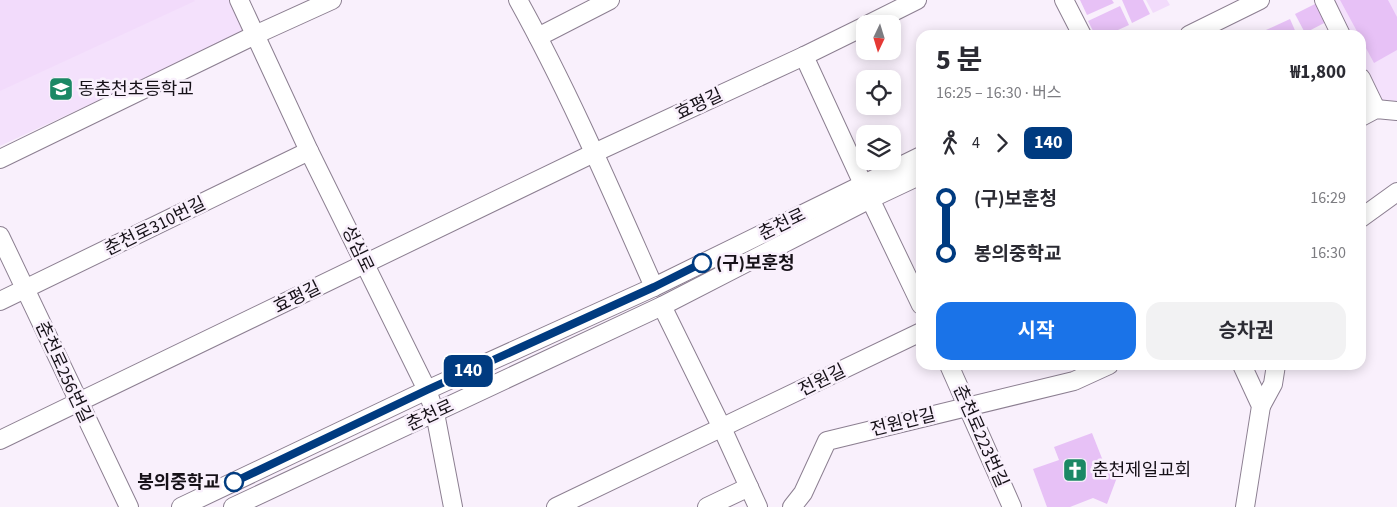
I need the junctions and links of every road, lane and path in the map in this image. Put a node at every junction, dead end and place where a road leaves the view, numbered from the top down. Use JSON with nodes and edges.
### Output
{"nodes":[{"id":1,"x":238,"y":0,"type":"edge"},
{"id":2,"x":332,"y":0,"type":"edge"},
{"id":3,"x":518,"y":0,"type":"edge"},
{"id":4,"x":610,"y":0,"type":"edge"},
{"id":5,"x":917,"y":0,"type":"edge"},
{"id":6,"x":1064,"y":0,"type":"edge"},
{"id":7,"x":1260,"y":0,"type":"edge"},
{"id":8,"x":1324,"y":0,"type":"edge"},
{"id":9,"x":887,"y":15,"type":"edge"},
{"id":10,"x":856,"y":30,"type":"edge"},
{"id":11,"x":1079,"y":30,"type":"edge"},
{"id":12,"x":1199,"y":30,"type":"edge"},
{"id":13,"x":1339,"y":30,"type":"edge"},
{"id":14,"x":255,"y":35,"type":"junction"},
{"id":15,"x":538,"y":37,"type":"junction"},
{"id":16,"x":804,"y":56,"type":"junction"},
{"id":17,"x":1366,"y":100,"type":"edge"},
{"id":18,"x":1397,"y":111,"type":"edge"},
{"id":19,"x":1369,"y":113,"type":"edge"},
{"id":20,"x":309,"y":151,"type":"junction"},
{"id":21,"x":594,"y":153,"type":"junction"},
{"id":22,"x":0,"y":159,"type":"edge"},
{"id":23,"x":916,"y":159,"type":"edge"},
{"id":24,"x":916,"y":177,"type":"edge"},
{"id":25,"x":867,"y":192,"type":"junction"},
{"id":26,"x":1397,"y":192,"type":"edge"},
{"id":27,"x":1366,"y":214,"type":"edge"},
{"id":28,"x":0,"y":236,"type":"edge"},
{"id":29,"x":365,"y":264,"type":"junction"},
{"id":30,"x":654,"y":287,"type":"junction"},
{"id":31,"x":25,"y":289,"type":"junction"},
{"id":32,"x":916,"y":295,"type":"edge"},
{"id":33,"x":0,"y":301,"type":"edge"},
{"id":34,"x":662,"y":306,"type":"junction"},
{"id":35,"x":916,"y":334,"type":"edge"},
{"id":36,"x":951,"y":370,"type":"edge"},
{"id":37,"x":1098,"y":370,"type":"edge"},
{"id":38,"x":1244,"y":370,"type":"edge"},
{"id":39,"x":1275,"y":370,"type":"edge"},
{"id":40,"x":427,"y":390,"type":"junction"},
{"id":41,"x":78,"y":403,"type":"junction"},
{"id":42,"x":968,"y":406,"type":"junction"},
{"id":43,"x":1261,"y":406,"type":"junction"},
{"id":44,"x":435,"y":413,"type":"junction"},
{"id":45,"x":722,"y":428,"type":"junction"},
{"id":46,"x":0,"y":440,"type":"edge"},
{"id":47,"x":749,"y":487,"type":"junction"},
{"id":48,"x":592,"y":499,"type":"edge"},
{"id":49,"x":805,"y":500,"type":"edge"},
{"id":50,"x":128,"y":507,"type":"edge"},
{"id":51,"x":181,"y":507,"type":"edge"},
{"id":52,"x":233,"y":507,"type":"edge"},
{"id":53,"x":453,"y":507,"type":"edge"},
{"id":54,"x":556,"y":507,"type":"edge"},
{"id":55,"x":707,"y":507,"type":"edge"},
{"id":56,"x":758,"y":507,"type":"edge"},
{"id":57,"x":792,"y":507,"type":"edge"},
{"id":58,"x":1012,"y":507,"type":"edge"},
{"id":59,"x":1244,"y":507,"type":"edge"}],
"edges":[{"from":1,"to":14,"type":"street","name":"성심로"},
{"from":2,"to":14,"type":"street"},
{"from":3,"to":15,"type":"street"},
{"from":4,"to":15,"type":"street"},
{"from":5,"to":9,"type":"street"},
{"from":6,"to":11,"type":"street"},
{"from":7,"to":12,"type":"street"},
{"from":8,"to":13,"type":"street"},
{"from":10,"to":16,"type":"street","name":"효평길"},
{"from":14,"to":20,"type":"street","name":"성심로"},
{"from":14,"to":22,"type":"street"},
{"from":15,"to":21,"type":"street"},
{"from":16,"to":21,"type":"street","name":"효평길"},
{"from":16,"to":25,"type":"street"},
{"from":17,"to":19,"type":"street"},
{"from":18,"to":19,"type":"street"},
{"from":20,"to":29,"type":"street","name":"성심로"},
{"from":20,"to":31,"type":"street","name":"춘천로310번길"},
{"from":21,"to":29,"type":"street","name":"효평길"},
{"from":21,"to":30,"type":"street"},
{"from":23,"to":25,"type":"street","name":"춘천로"},
{"from":24,"to":25,"type":"street","name":"춘천로"},
{"from":25,"to":30,"type":"street","name":"춘천로"},
{"from":25,"to":32,"type":"street"},
{"from":25,"to":34,"type":"street","name":"춘천로"},
{"from":26,"to":27,"type":"street"},
{"from":28,"to":31,"type":"street","name":"춘천로256번길"},
{"from":29,"to":40,"type":"street","name":"성심로"},
{"from":29,"to":41,"type":"street","name":"효평길"},
{"from":30,"to":40,"type":"street","name":"춘천로"},
{"from":31,"to":33,"type":"street","name":"춘천로310번길"},
{"from":31,"to":41,"type":"street","name":"춘천로256번길"},
{"from":34,"to":44,"type":"street","name":"춘천로"},
{"from":34,"to":45,"type":"street"},
{"from":35,"to":45,"type":"street","name":"전원길"},
{"from":36,"to":42,"type":"street","name":"춘천로223번길"},
{"from":37,"to":42,"type":"street","name":"전원안길"},
{"from":38,"to":43,"type":"street"},
{"from":39,"to":43,"type":"street"},
{"from":40,"to":44,"type":"street","name":"성심로"},
{"from":40,"to":51,"type":"street","name":"춘천로"},
{"from":41,"to":46,"type":"street","name":"효평길"},
{"from":41,"to":50,"type":"street","name":"춘천로256번길"},
{"from":42,"to":49,"type":"street","name":"전원안길"},
{"from":42,"to":58,"type":"street","name":"춘천로223번길"},
{"from":43,"to":59,"type":"street"},
{"from":44,"to":52,"type":"street","name":"춘천로"},
{"from":44,"to":53,"type":"street","name":"성심로"},
{"from":45,"to":47,"type":"street"},
{"from":45,"to":48,"type":"street","name":"전원길"},
{"from":47,"to":55,"type":"street"},
{"from":47,"to":56,"type":"street"},
{"from":48,"to":54,"type":"street","name":"전원길"},
{"from":49,"to":57,"type":"street","name":"전원안길"}]}
